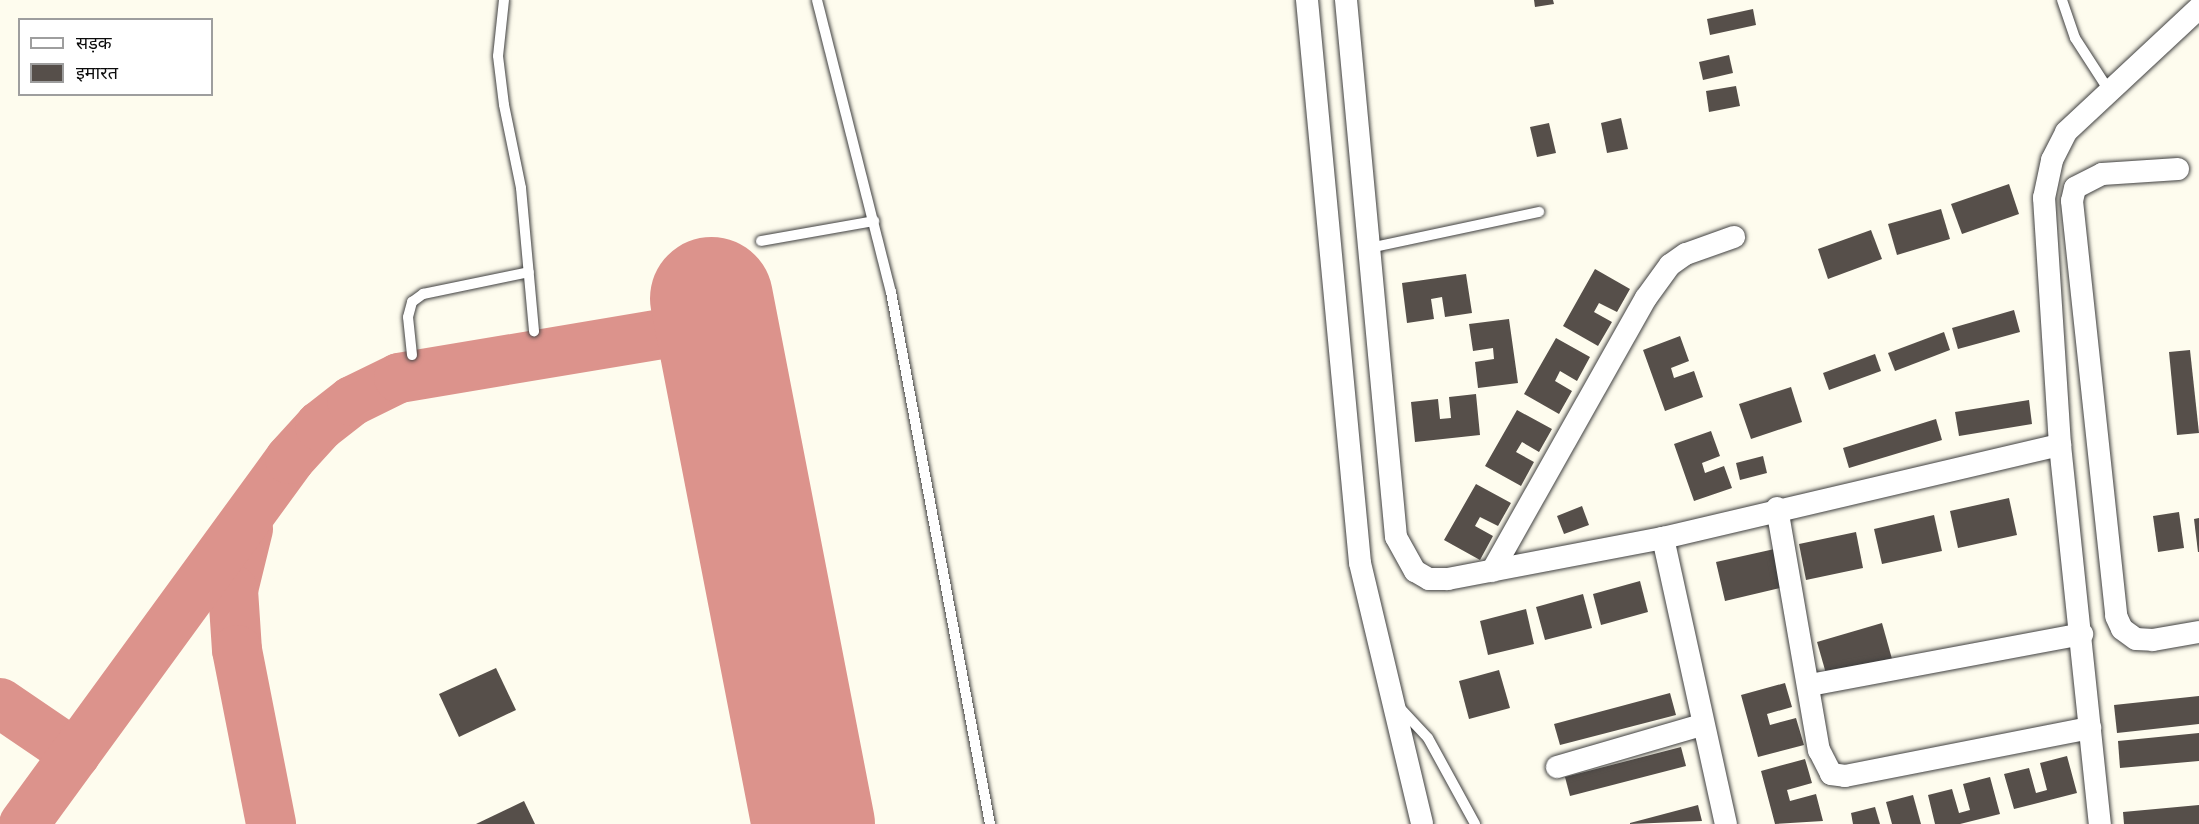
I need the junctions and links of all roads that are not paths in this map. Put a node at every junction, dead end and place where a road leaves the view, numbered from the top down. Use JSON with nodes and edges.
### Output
{"nodes":[{"id":1,"x":504,"y":0,"type":"edge"},
{"id":2,"x":817,"y":0,"type":"edge"},
{"id":3,"x":1307,"y":0,"type":"edge"},
{"id":4,"x":1346,"y":0,"type":"edge"},
{"id":5,"x":2062,"y":0,"type":"edge"},
{"id":6,"x":2199,"y":8,"type":"edge"},
{"id":7,"x":2110,"y":92,"type":"junction"},
{"id":8,"x":2178,"y":169,"type":"dead end"},
{"id":9,"x":1539,"y":212,"type":"dead end"},
{"id":10,"x":874,"y":221,"type":"junction"},
{"id":11,"x":1734,"y":237,"type":"dead end"},
{"id":12,"x":761,"y":241,"type":"dead end"},
{"id":13,"x":1369,"y":248,"type":"junction"},
{"id":14,"x":529,"y":272,"type":"junction"},
{"id":15,"x":534,"y":331,"type":"dead end"},
{"id":16,"x":412,"y":355,"type":"dead end"},
{"id":17,"x":2060,"y":445,"type":"junction"},
{"id":18,"x":1778,"y":508,"type":"junction"},
{"id":19,"x":1663,"y":537,"type":"junction"},
{"id":20,"x":1492,"y":570,"type":"junction"},
{"id":21,"x":2199,"y":632,"type":"edge"},
{"id":22,"x":2082,"y":634,"type":"junction"},
{"id":23,"x":1810,"y":685,"type":"junction"},
{"id":24,"x":1391,"y":699,"type":"junction"},
{"id":25,"x":1702,"y":725,"type":"junction"},
{"id":26,"x":2090,"y":728,"type":"junction"},
{"id":27,"x":1557,"y":767,"type":"dead end"},
{"id":28,"x":990,"y":824,"type":"edge"},
{"id":29,"x":1422,"y":824,"type":"edge"},
{"id":30,"x":1475,"y":824,"type":"edge"},
{"id":31,"x":1726,"y":824,"type":"edge"},
{"id":32,"x":2100,"y":824,"type":"edge"}],
"edges":[{"from":1,"to":14,"type":"lane"},
{"from":2,"to":10,"type":"lane"},
{"from":3,"to":24,"type":"street"},
{"from":4,"to":13,"type":"street"},
{"from":5,"to":7,"type":"lane"},
{"from":6,"to":7,"type":"street"},
{"from":7,"to":17,"type":"street"},
{"from":8,"to":21,"type":"street"},
{"from":9,"to":13,"type":"lane"},
{"from":10,"to":12,"type":"lane"},
{"from":10,"to":28,"type":"lane"},
{"from":11,"to":20,"type":"street"},
{"from":13,"to":20,"type":"street"},
{"from":14,"to":15,"type":"lane"},
{"from":14,"to":16,"type":"lane"},
{"from":17,"to":18,"type":"street"},
{"from":17,"to":22,"type":"street"},
{"from":18,"to":19,"type":"street"},
{"from":18,"to":23,"type":"street"},
{"from":19,"to":20,"type":"street"},
{"from":19,"to":25,"type":"street"},
{"from":22,"to":23,"type":"street"},
{"from":22,"to":26,"type":"street"},
{"from":23,"to":26,"type":"street"},
{"from":24,"to":29,"type":"street"},
{"from":24,"to":30,"type":"lane"},
{"from":25,"to":27,"type":"street"},
{"from":25,"to":31,"type":"street"},
{"from":26,"to":32,"type":"street"}]}
